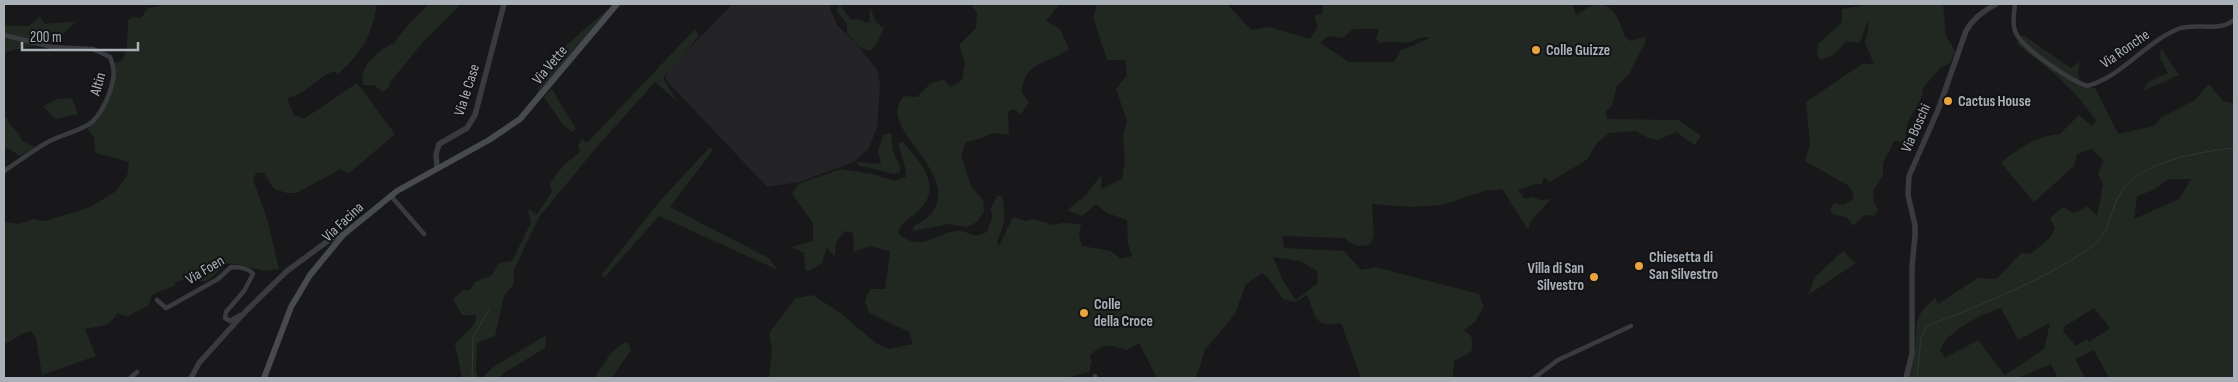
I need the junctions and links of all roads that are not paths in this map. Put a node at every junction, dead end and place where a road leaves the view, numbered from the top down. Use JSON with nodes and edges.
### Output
{"nodes":[{"id":1,"x":504,"y":4,"type":"edge"},
{"id":2,"x":617,"y":4,"type":"edge"},
{"id":3,"x":1996,"y":4,"type":"edge"},
{"id":4,"x":2015,"y":4,"type":"edge"},
{"id":5,"x":2234,"y":20,"type":"edge"},
{"id":6,"x":4,"y":35,"type":"edge"},
{"id":7,"x":496,"y":136,"type":"joint"},
{"id":8,"x":437,"y":168,"type":"junction"},
{"id":9,"x":4,"y":171,"type":"edge"},
{"id":10,"x":391,"y":196,"type":"junction"},
{"id":11,"x":424,"y":234,"type":"dead end"},
{"id":12,"x":343,"y":235,"type":"junction"},
{"id":13,"x":157,"y":300,"type":"dead end"},
{"id":14,"x":246,"y":311,"type":"junction"},
{"id":15,"x":1631,"y":326,"type":"dead end"},
{"id":16,"x":137,"y":372,"type":"dead end"},
{"id":17,"x":130,"y":378,"type":"edge"},
{"id":18,"x":191,"y":378,"type":"edge"},
{"id":19,"x":264,"y":378,"type":"edge"},
{"id":20,"x":1534,"y":378,"type":"edge"},
{"id":21,"x":1906,"y":378,"type":"edge"}],
"edges":[{"from":1,"to":8,"type":"street","name":"Via le Case"},
{"from":2,"to":7,"type":"main road","name":"Via Vette"},
{"from":3,"to":21,"type":"street","name":"Via Boschi"},
{"from":4,"to":5,"type":"street","name":"Via Ronche"},
{"from":6,"to":9,"type":"street","name":"Altin"},
{"from":7,"to":8,"type":"main road","name":"Via Facina"},
{"from":8,"to":10,"type":"main road","name":"Via Facina"},
{"from":10,"to":11,"type":"street"},
{"from":10,"to":12,"type":"main road","name":"Via Facina"},
{"from":12,"to":14,"type":"street","name":"Via Foen"},
{"from":12,"to":19,"type":"main road","name":"Via Facina"},
{"from":13,"to":14,"type":"street","name":"Via Foen"},
{"from":14,"to":18,"type":"street","name":"Via Foen"},
{"from":15,"to":20,"type":"street"},
{"from":16,"to":17,"type":"street"}]}
